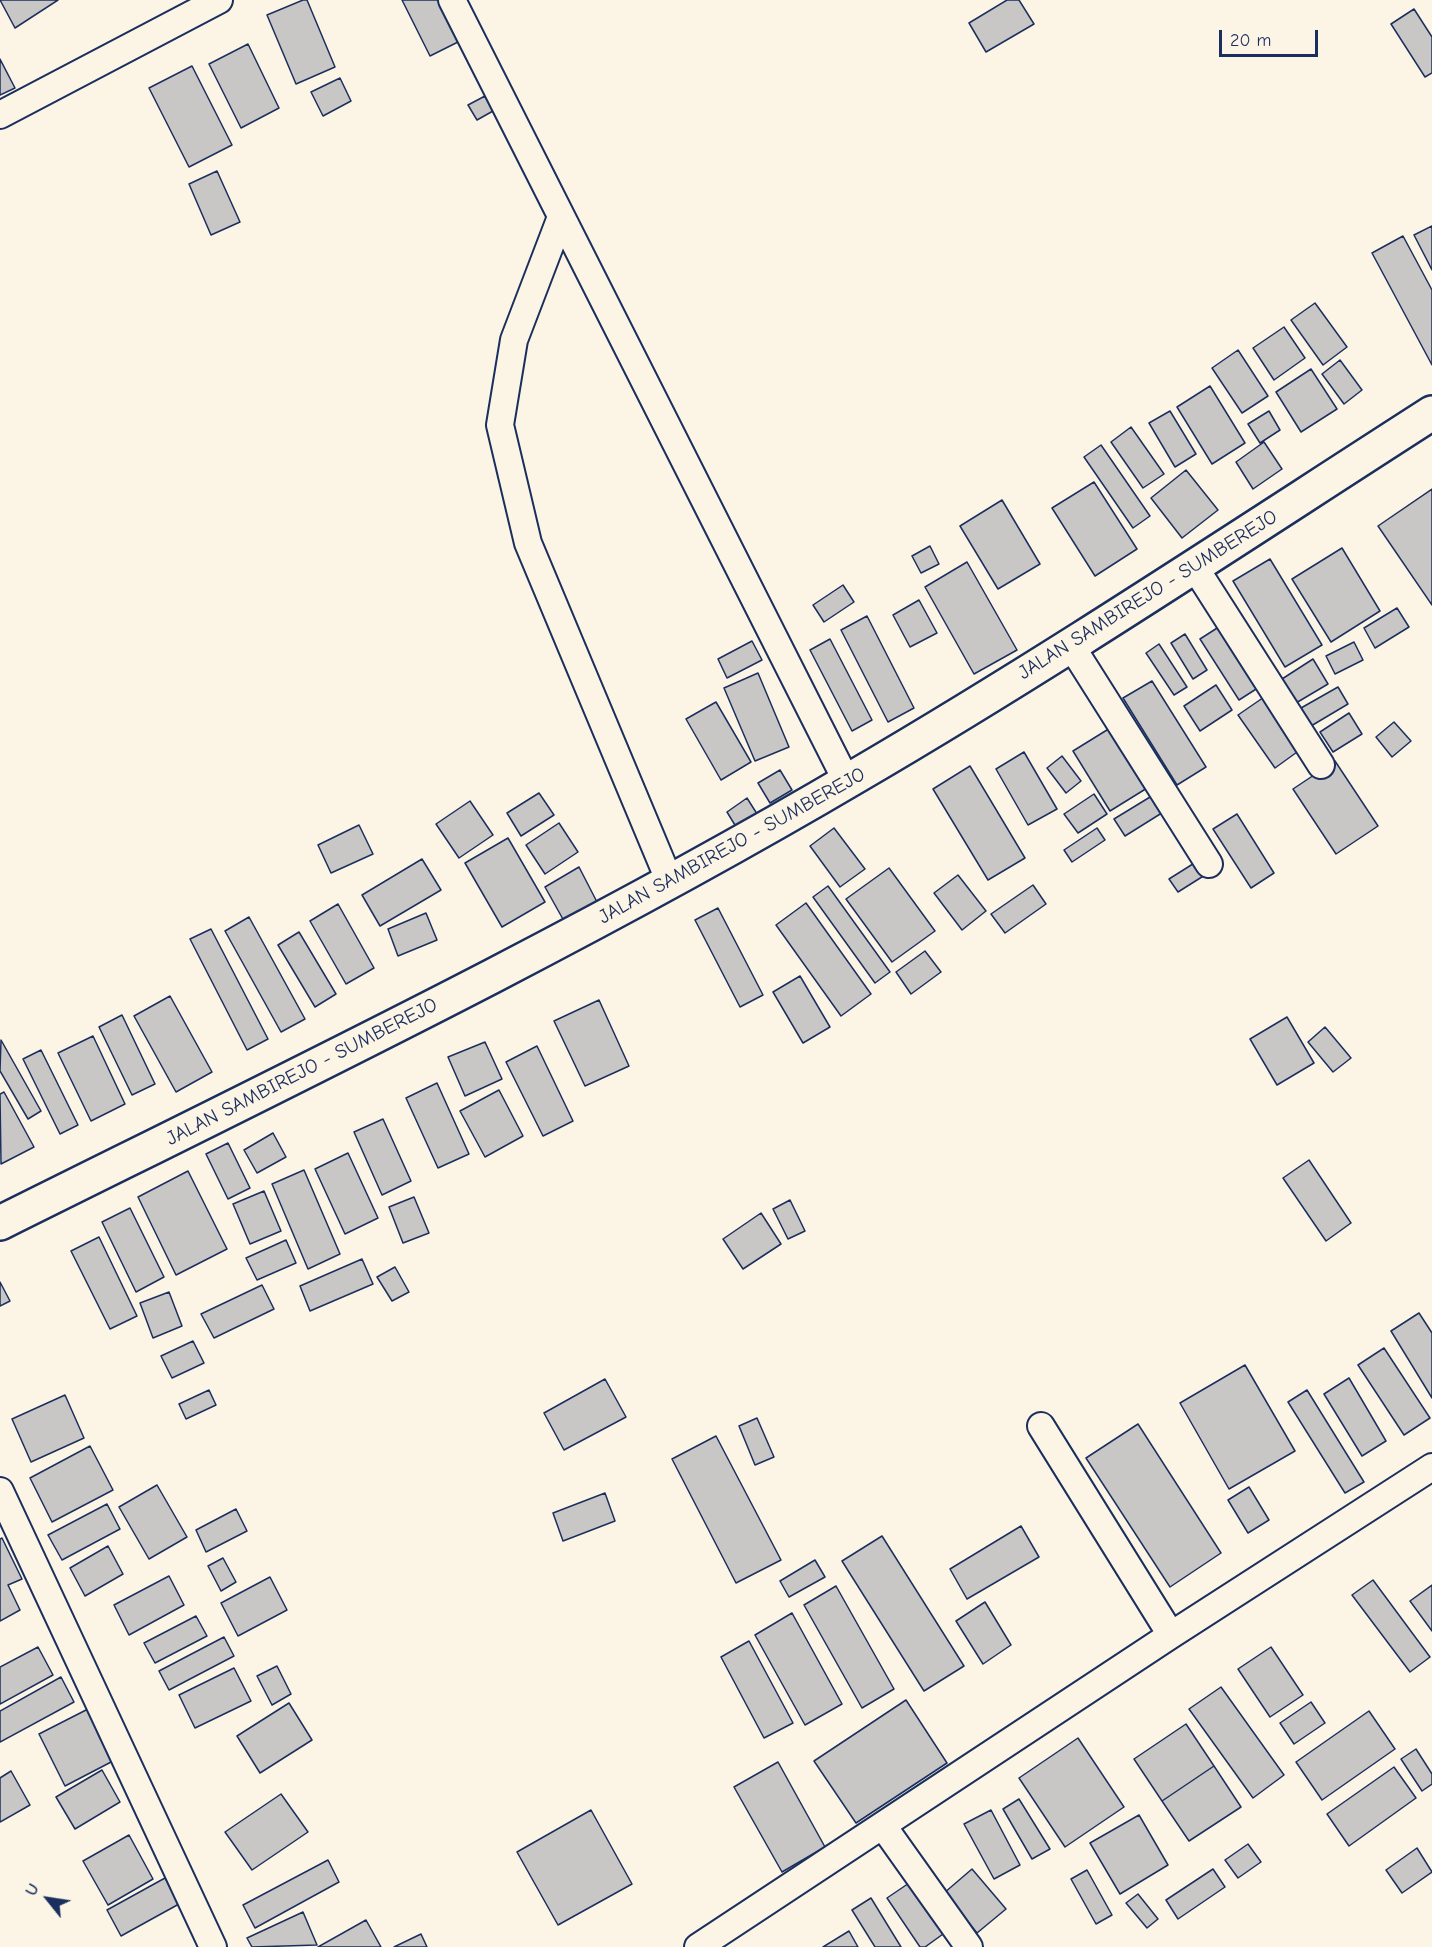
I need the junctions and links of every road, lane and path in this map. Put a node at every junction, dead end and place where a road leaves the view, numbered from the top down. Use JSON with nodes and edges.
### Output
{"nodes":[{"id":1,"x":219,"y":0,"type":"edge"},
{"id":2,"x":452,"y":0,"type":"edge"},
{"id":3,"x":0,"y":115,"type":"edge"},
{"id":4,"x":561,"y":217,"type":"junction"},
{"id":5,"x":1432,"y":413,"type":"edge"},
{"id":6,"x":1194,"y":566,"type":"junction"},
{"id":7,"x":1070,"y":645,"type":"junction"},
{"id":8,"x":1321,"y":765,"type":"dead end"},
{"id":9,"x":847,"y":782,"type":"junction"},
{"id":10,"x":1209,"y":864,"type":"dead end"},
{"id":11,"x":669,"y":880,"type":"junction"},
{"id":12,"x":0,"y":1224,"type":"edge"},
{"id":13,"x":1041,"y":1426,"type":"dead end"},
{"id":14,"x":1432,"y":1467,"type":"edge"},
{"id":15,"x":0,"y":1491,"type":"edge"},
{"id":16,"x":1171,"y":1635,"type":"junction"},
{"id":17,"x":883,"y":1826,"type":"junction"},
{"id":18,"x":213,"y":1947,"type":"edge"},
{"id":19,"x":698,"y":1947,"type":"edge"},
{"id":20,"x":969,"y":1947,"type":"edge"}],
"edges":[{"from":1,"to":3,"type":"street"},
{"from":2,"to":4,"type":"street"},
{"from":4,"to":9,"type":"street"},
{"from":4,"to":11,"type":"street"},
{"from":5,"to":6,"type":"main road","name":"JALAN SAMBIREJO - SUMBEREJO"},
{"from":6,"to":7,"type":"main road","name":"JALAN SAMBIREJO - SUMBEREJO"},
{"from":6,"to":8,"type":"street"},
{"from":7,"to":9,"type":"main road","name":"JALAN SAMBIREJO - SUMBEREJO"},
{"from":7,"to":10,"type":"street"},
{"from":9,"to":11,"type":"main road","name":"JALAN SAMBIREJO - SUMBEREJO"},
{"from":11,"to":12,"type":"main road","name":"JALAN SAMBIREJO - SUMBEREJO"},
{"from":13,"to":16,"type":"street"},
{"from":14,"to":16,"type":"street"},
{"from":15,"to":18,"type":"street"},
{"from":16,"to":17,"type":"street"},
{"from":17,"to":19,"type":"street"},
{"from":17,"to":20,"type":"street"}]}
